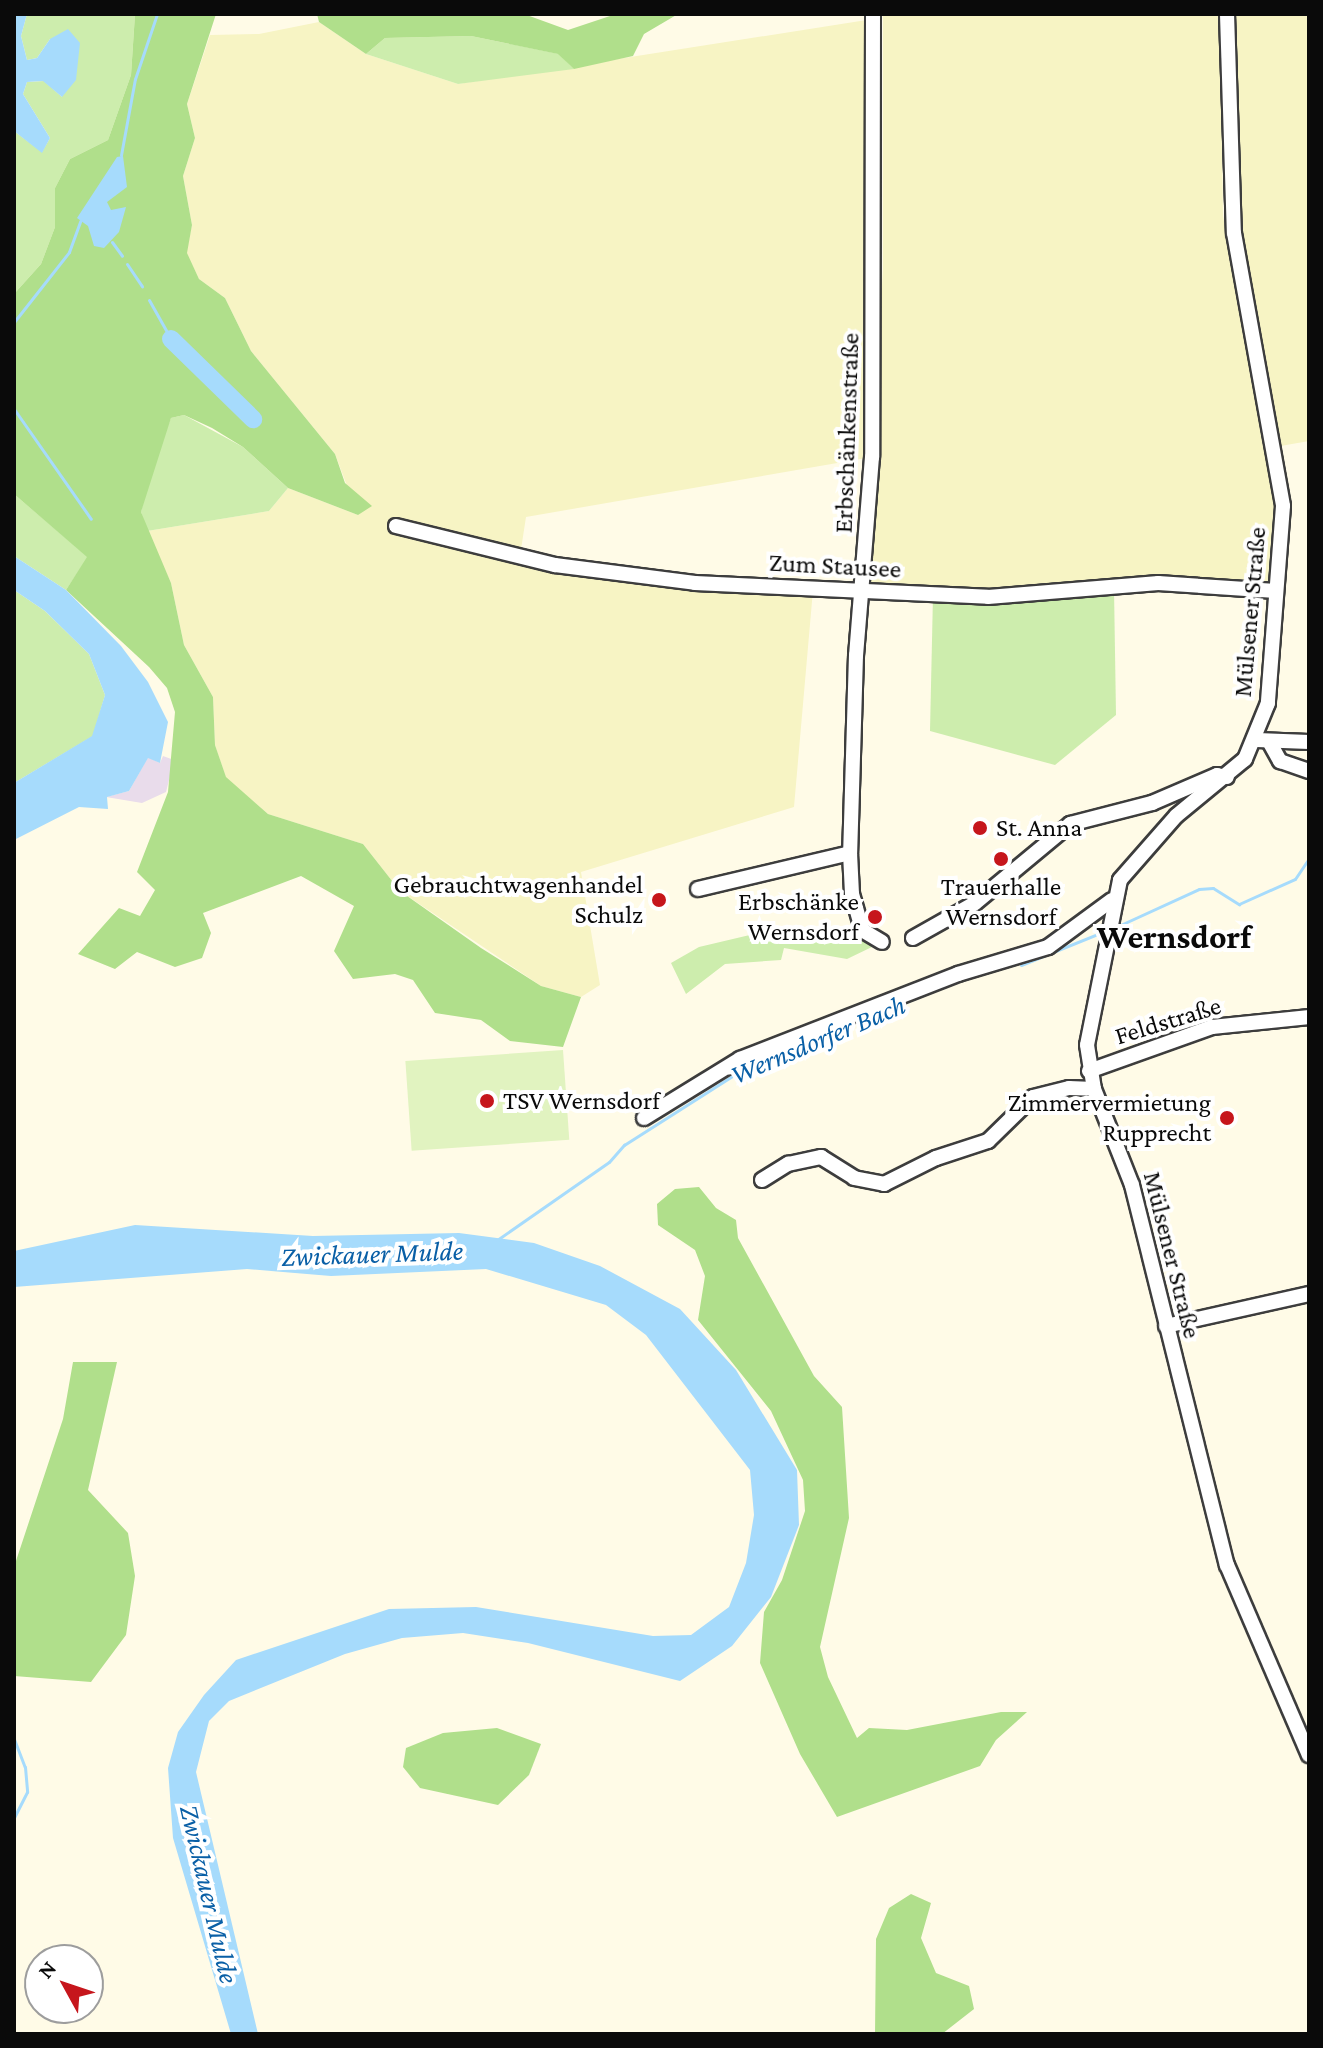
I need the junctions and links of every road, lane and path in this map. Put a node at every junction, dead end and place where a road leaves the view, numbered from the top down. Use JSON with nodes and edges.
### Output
{"nodes":[{"id":1,"x":873,"y":14,"type":"edge"},
{"id":2,"x":1227,"y":14,"type":"edge"},
{"id":3,"x":396,"y":526,"type":"dead end"},
{"id":4,"x":1276,"y":591,"type":"junction"},
{"id":5,"x":865,"y":592,"type":"junction"},
{"id":6,"x":1264,"y":741,"type":"junction"},
{"id":7,"x":1309,"y":742,"type":"edge"},
{"id":8,"x":1309,"y":771,"type":"edge"},
{"id":9,"x":1227,"y":778,"type":"junction"},
{"id":10,"x":850,"y":853,"type":"junction"},
{"id":11,"x":698,"y":889,"type":"dead end"},
{"id":12,"x":1112,"y":900,"type":"junction"},
{"id":13,"x":913,"y":938,"type":"dead end"},
{"id":14,"x":882,"y":942,"type":"dead end"},
{"id":15,"x":1309,"y":1017,"type":"edge"},
{"id":16,"x":1089,"y":1071,"type":"junction"},
{"id":17,"x":1094,"y":1089,"type":"junction"},
{"id":18,"x":644,"y":1118,"type":"dead end"},
{"id":19,"x":762,"y":1180,"type":"dead end"},
{"id":20,"x":1309,"y":1294,"type":"edge"},
{"id":21,"x":1166,"y":1326,"type":"junction"},
{"id":22,"x":1309,"y":1755,"type":"edge"}],
"edges":[{"from":1,"to":5,"type":"street","name":"Erbschänkenstraße"},
{"from":2,"to":4,"type":"street","name":"Mülsener Straße"},
{"from":3,"to":5,"type":"street","name":"Zum Stausee"},
{"from":4,"to":5,"type":"street","name":"Zum Stausee"},
{"from":4,"to":6,"type":"street","name":"Mülsener Straße"},
{"from":5,"to":10,"type":"street","name":"Erbschänkenstraße"},
{"from":6,"to":7,"type":"street"},
{"from":6,"to":8,"type":"street"},
{"from":6,"to":9,"type":"street","name":"Mülsener Straße"},
{"from":9,"to":12,"type":"street","name":"Mülsener Straße"},
{"from":9,"to":13,"type":"street"},
{"from":10,"to":11,"type":"street"},
{"from":10,"to":14,"type":"street","name":"Erbschänkenstraße"},
{"from":12,"to":16,"type":"street","name":"Mülsener Straße"},
{"from":12,"to":18,"type":"street"},
{"from":15,"to":16,"type":"street","name":"Feldstraße"},
{"from":16,"to":17,"type":"street","name":"Mülsener Straße"},
{"from":17,"to":19,"type":"street"},
{"from":17,"to":21,"type":"street","name":"Mülsener Straße"},
{"from":20,"to":21,"type":"street"},
{"from":21,"to":22,"type":"street","name":"Mülsener Straße"}]}
